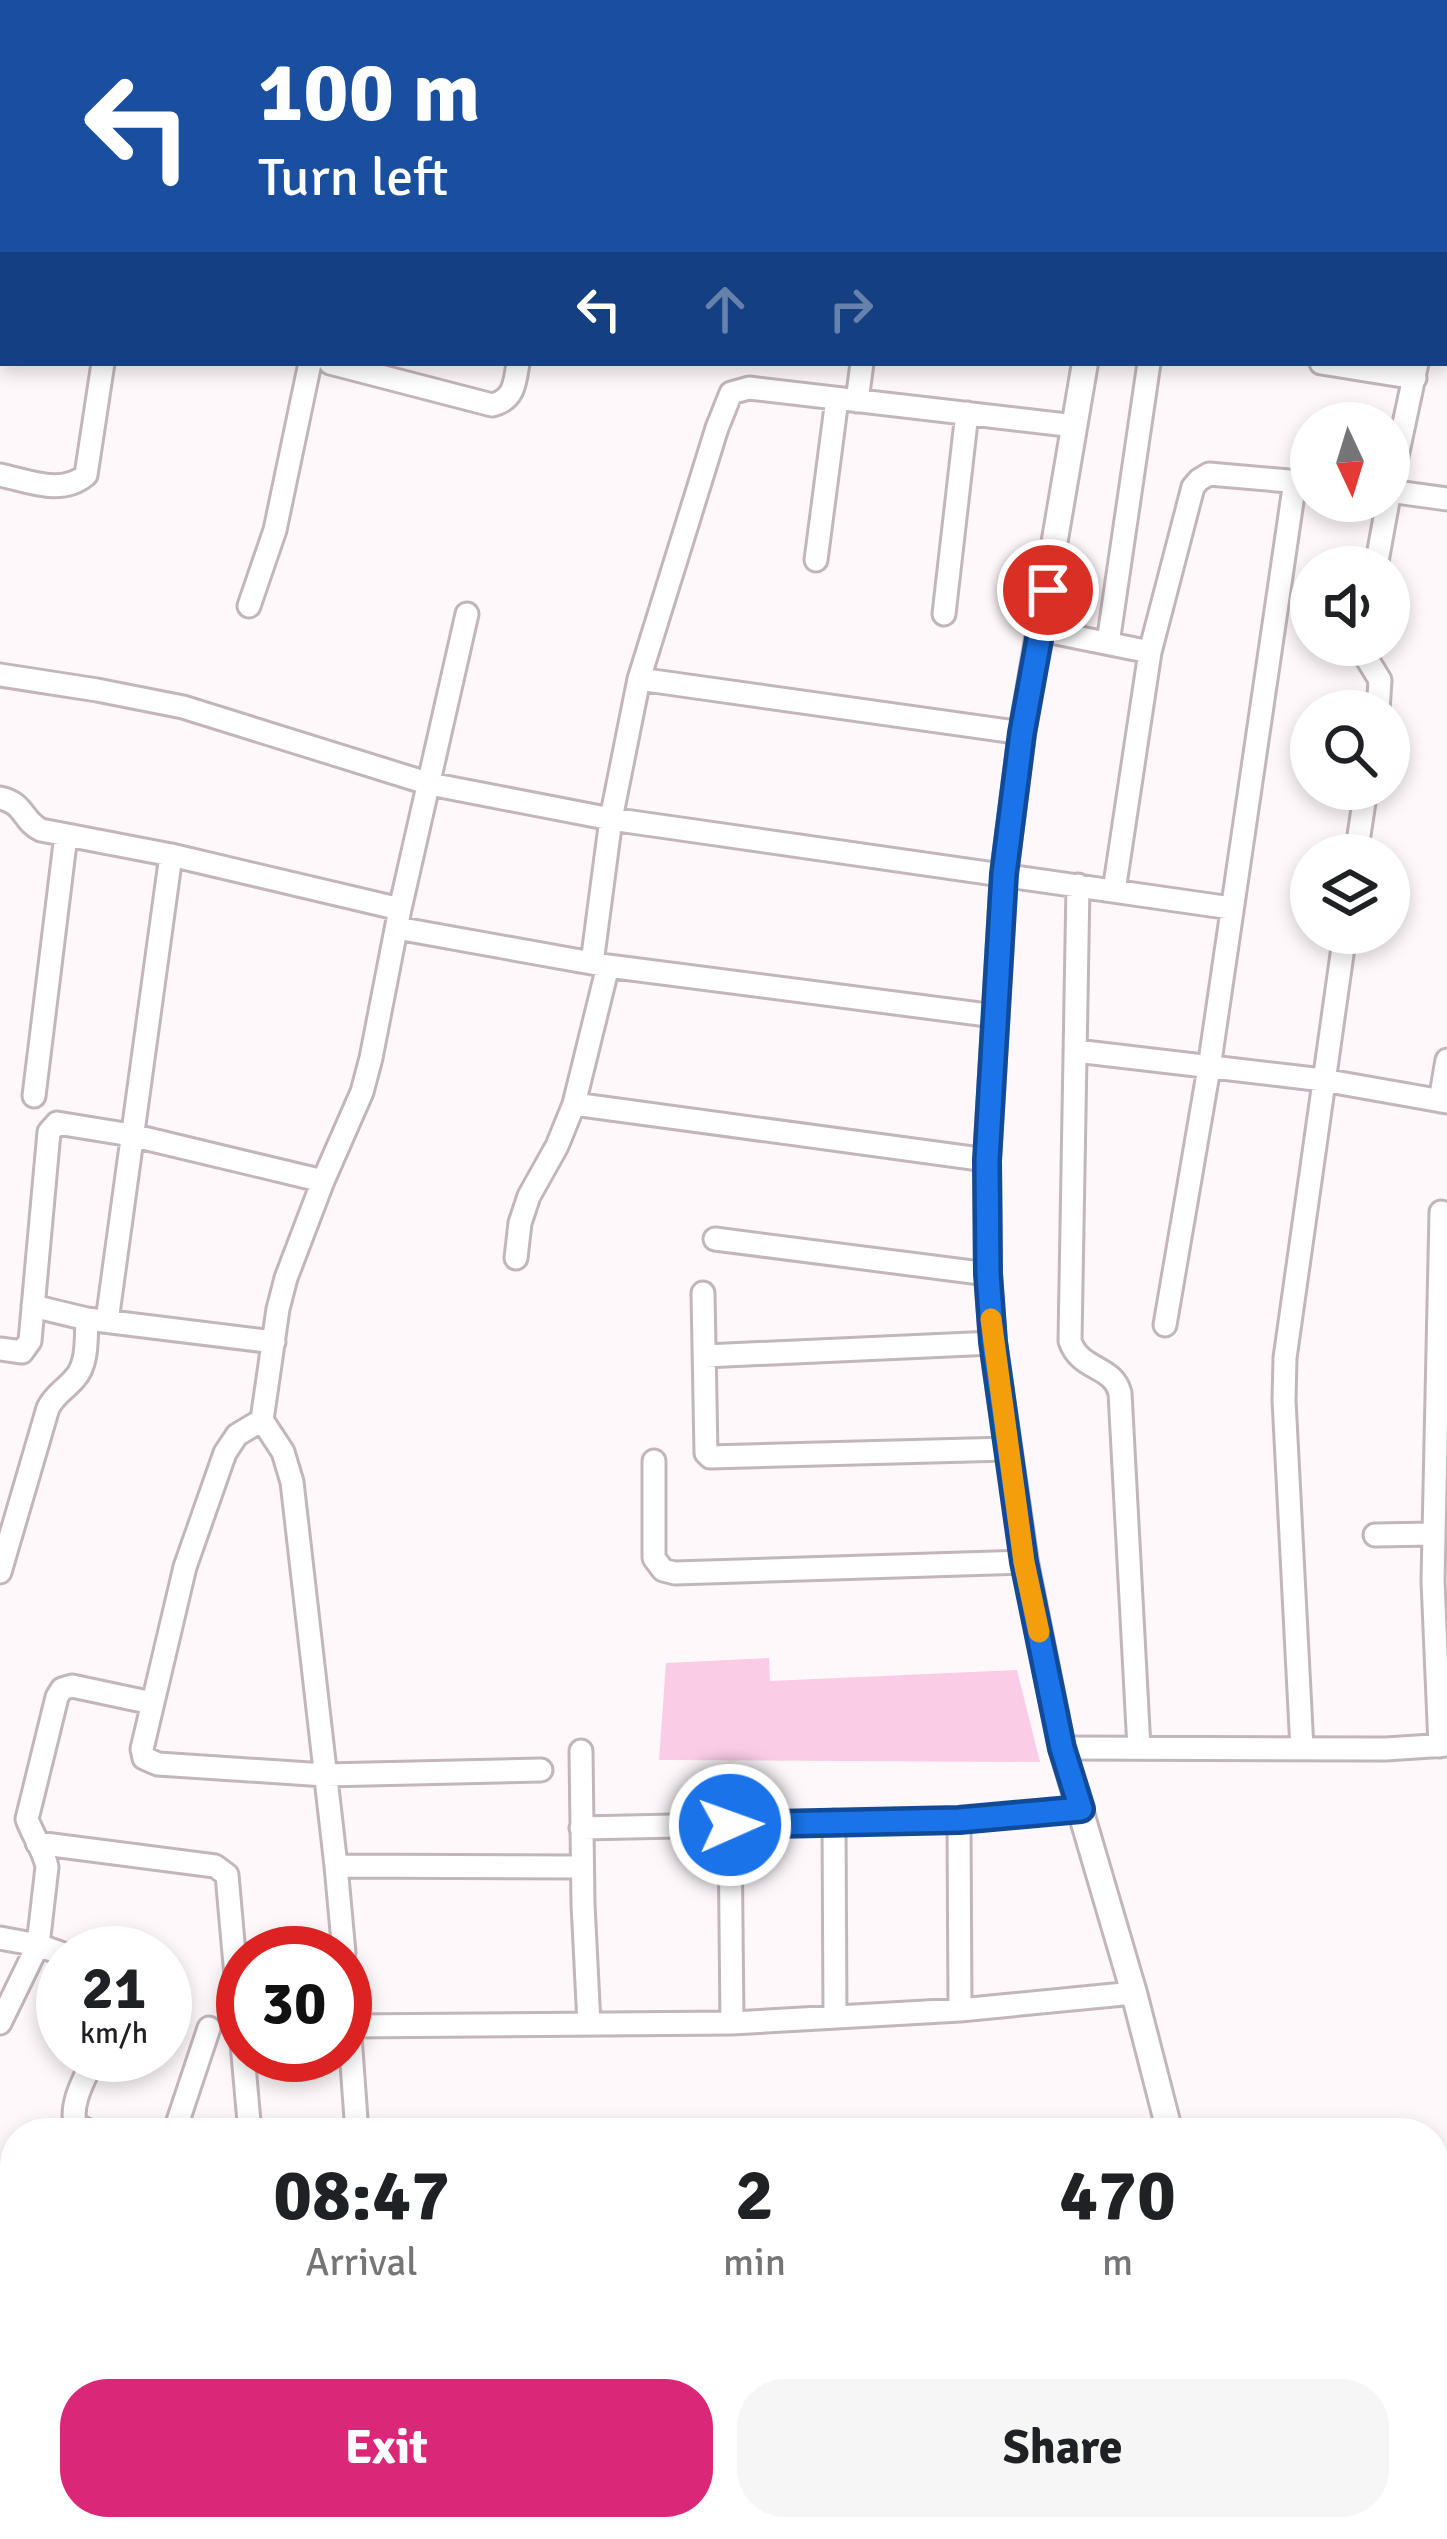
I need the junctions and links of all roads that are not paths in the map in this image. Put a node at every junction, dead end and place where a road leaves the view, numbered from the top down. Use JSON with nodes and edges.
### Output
{"nodes":[{"id":1,"x":103,"y":366,"type":"edge"},
{"id":2,"x":309,"y":366,"type":"edge"},
{"id":3,"x":342,"y":366,"type":"edge"},
{"id":4,"x":517,"y":366,"type":"edge"},
{"id":5,"x":861,"y":366,"type":"edge"},
{"id":6,"x":1084,"y":366,"type":"edge"},
{"id":7,"x":1149,"y":366,"type":"edge"},
{"id":8,"x":1362,"y":366,"type":"edge"},
{"id":9,"x":1416,"y":370,"type":"edge"},
{"id":10,"x":847,"y":400,"type":"junction"},
{"id":11,"x":1409,"y":402,"type":"edge"},
{"id":12,"x":967,"y":413,"type":"junction"},
{"id":13,"x":1075,"y":426,"type":"junction"},
{"id":14,"x":0,"y":475,"type":"edge"},
{"id":15,"x":1290,"y":481,"type":"edge"},
{"id":16,"x":1410,"y":496,"type":"edge"},
{"id":17,"x":1447,"y":499,"type":"edge"},
{"id":18,"x":1296,"y":522,"type":"edge"},
{"id":19,"x":816,"y":560,"type":"dead end"},
{"id":20,"x":249,"y":606,"type":"dead end"},
{"id":21,"x":467,"y":614,"type":"dead end"},
{"id":22,"x":944,"y":614,"type":"dead end"},
{"id":23,"x":1041,"y":630,"type":"junction"},
{"id":24,"x":1108,"y":643,"type":"junction"},
{"id":25,"x":1150,"y":652,"type":"junction"},
{"id":26,"x":0,"y":675,"type":"edge"},
{"id":27,"x":639,"y":679,"type":"junction"},
{"id":28,"x":1022,"y":733,"type":"junction"},
{"id":29,"x":430,"y":784,"type":"junction"},
{"id":30,"x":0,"y":798,"type":"edge"},
{"id":31,"x":611,"y":819,"type":"junction"},
{"id":32,"x":66,"y":835,"type":"junction"},
{"id":33,"x":171,"y":855,"type":"junction"},
{"id":34,"x":1004,"y":874,"type":"junction"},
{"id":35,"x":1078,"y":884,"type":"junction"},
{"id":36,"x":1114,"y":891,"type":"junction"},
{"id":37,"x":1231,"y":908,"type":"junction"},
{"id":38,"x":398,"y":918,"type":"junction"},
{"id":39,"x":1342,"y":954,"type":"edge"},
{"id":40,"x":600,"y":964,"type":"junction"},
{"id":41,"x":995,"y":1016,"type":"junction"},
{"id":42,"x":1076,"y":1052,"type":"junction"},
{"id":43,"x":1447,"y":1060,"type":"edge"},
{"id":44,"x":1209,"y":1068,"type":"junction"},
{"id":45,"x":1323,"y":1080,"type":"junction"},
{"id":46,"x":34,"y":1096,"type":"dead end"},
{"id":47,"x":1444,"y":1101,"type":"edge"},
{"id":48,"x":574,"y":1104,"type":"junction"},
{"id":49,"x":131,"y":1136,"type":"junction"},
{"id":50,"x":987,"y":1160,"type":"junction"},
{"id":51,"x":323,"y":1180,"type":"junction"},
{"id":52,"x":1441,"y":1213,"type":"dead end"},
{"id":53,"x":715,"y":1239,"type":"dead end"},
{"id":54,"x":516,"y":1258,"type":"dead end"},
{"id":55,"x":988,"y":1274,"type":"junction"},
{"id":56,"x":703,"y":1294,"type":"dead end"},
{"id":57,"x":33,"y":1306,"type":"junction"},
{"id":58,"x":97,"y":1320,"type":"junction"},
{"id":59,"x":1165,"y":1325,"type":"dead end"},
{"id":60,"x":274,"y":1342,"type":"junction"},
{"id":61,"x":993,"y":1342,"type":"junction"},
{"id":62,"x":0,"y":1349,"type":"edge"},
{"id":63,"x":704,"y":1356,"type":"junction"},
{"id":64,"x":262,"y":1420,"type":"junction"},
{"id":65,"x":1008,"y":1449,"type":"junction"},
{"id":66,"x":654,"y":1462,"type":"dead end"},
{"id":67,"x":1434,"y":1534,"type":"junction"},
{"id":68,"x":1376,"y":1535,"type":"dead end"},
{"id":69,"x":1024,"y":1562,"type":"junction"},
{"id":70,"x":0,"y":1572,"type":"edge"},
{"id":71,"x":1440,"y":1581,"type":"edge"},
{"id":72,"x":152,"y":1703,"type":"junction"},
{"id":73,"x":1443,"y":1746,"type":"edge"},
{"id":74,"x":1062,"y":1748,"type":"junction"},
{"id":75,"x":1139,"y":1748,"type":"junction"},
{"id":76,"x":1302,"y":1749,"type":"junction"},
{"id":77,"x":581,"y":1751,"type":"dead end"},
{"id":78,"x":541,"y":1770,"type":"dead end"},
{"id":79,"x":325,"y":1775,"type":"junction"},
{"id":80,"x":1081,"y":1809,"type":"junction"},
{"id":81,"x":959,"y":1820,"type":"junction"},
{"id":82,"x":834,"y":1821,"type":"junction"},
{"id":83,"x":730,"y":1825,"type":"junction"},
{"id":84,"x":581,"y":1828,"type":"junction"},
{"id":85,"x":37,"y":1843,"type":"junction"},
{"id":86,"x":337,"y":1866,"type":"junction"},
{"id":87,"x":582,"y":1867,"type":"junction"},
{"id":88,"x":40,"y":1926,"type":"edge"},
{"id":89,"x":342,"y":1926,"type":"edge"},
{"id":90,"x":0,"y":1938,"type":"edge"},
{"id":91,"x":36,"y":1945,"type":"edge"},
{"id":92,"x":36,"y":1949,"type":"edge"},
{"id":93,"x":1134,"y":1993,"type":"junction"},
{"id":94,"x":960,"y":2011,"type":"junction"},
{"id":95,"x":835,"y":2018,"type":"junction"},
{"id":96,"x":0,"y":2023,"type":"edge"},
{"id":97,"x":732,"y":2023,"type":"junction"},
{"id":98,"x":590,"y":2024,"type":"junction"},
{"id":99,"x":372,"y":2026,"type":"edge"},
{"id":100,"x":209,"y":2028,"type":"dead end"},
{"id":101,"x":84,"y":2082,"type":"edge"},
{"id":102,"x":354,"y":2082,"type":"edge"},
{"id":103,"x":73,"y":2118,"type":"edge"},
{"id":104,"x":179,"y":2118,"type":"edge"},
{"id":105,"x":249,"y":2118,"type":"edge"},
{"id":106,"x":356,"y":2118,"type":"edge"},
{"id":107,"x":1166,"y":2118,"type":"edge"}],
"edges":[{"from":1,"to":14,"type":"street"},
{"from":2,"to":20,"type":"street"},
{"from":3,"to":4,"type":"street"},
{"from":5,"to":10,"type":"street"},
{"from":6,"to":13,"type":"street"},
{"from":7,"to":24,"type":"street"},
{"from":8,"to":9,"type":"street"},
{"from":9,"to":11,"type":"street"},
{"from":10,"to":12,"type":"street"},
{"from":10,"to":19,"type":"street"},
{"from":10,"to":27,"type":"street"},
{"from":12,"to":13,"type":"street"},
{"from":12,"to":22,"type":"street"},
{"from":13,"to":23,"type":"street"},
{"from":15,"to":25,"type":"street"},
{"from":16,"to":17,"type":"street"},
{"from":18,"to":37,"type":"street"},
{"from":21,"to":29,"type":"street"},
{"from":23,"to":24,"type":"street"},
{"from":23,"to":28,"type":"street"},
{"from":24,"to":25,"type":"street"},
{"from":25,"to":36,"type":"street"},
{"from":26,"to":29,"type":"street"},
{"from":27,"to":28,"type":"street"},
{"from":27,"to":31,"type":"street"},
{"from":28,"to":34,"type":"street"},
{"from":29,"to":31,"type":"street"},
{"from":29,"to":38,"type":"street"},
{"from":30,"to":32,"type":"street"},
{"from":31,"to":34,"type":"street"},
{"from":31,"to":40,"type":"street"},
{"from":32,"to":33,"type":"street"},
{"from":32,"to":46,"type":"street"},
{"from":33,"to":38,"type":"street"},
{"from":33,"to":49,"type":"street"},
{"from":34,"to":35,"type":"street"},
{"from":34,"to":41,"type":"street"},
{"from":35,"to":36,"type":"street"},
{"from":35,"to":42,"type":"street"},
{"from":36,"to":37,"type":"street"},
{"from":37,"to":44,"type":"street"},
{"from":38,"to":40,"type":"street"},
{"from":38,"to":51,"type":"street"},
{"from":39,"to":45,"type":"street"},
{"from":40,"to":41,"type":"street"},
{"from":40,"to":48,"type":"street"},
{"from":41,"to":50,"type":"street"},
{"from":42,"to":44,"type":"street"},
{"from":42,"to":75,"type":"street"},
{"from":43,"to":47,"type":"street"},
{"from":44,"to":45,"type":"street"},
{"from":44,"to":59,"type":"street"},
{"from":45,"to":47,"type":"street"},
{"from":45,"to":76,"type":"street"},
{"from":48,"to":50,"type":"street"},
{"from":48,"to":54,"type":"street"},
{"from":49,"to":51,"type":"street"},
{"from":49,"to":57,"type":"street"},
{"from":49,"to":58,"type":"street"},
{"from":50,"to":55,"type":"street"},
{"from":51,"to":60,"type":"street"},
{"from":52,"to":67,"type":"street"},
{"from":53,"to":55,"type":"street"},
{"from":55,"to":61,"type":"street"},
{"from":56,"to":63,"type":"street"},
{"from":57,"to":58,"type":"street"},
{"from":57,"to":62,"type":"street"},
{"from":58,"to":60,"type":"street"},
{"from":58,"to":70,"type":"street"},
{"from":60,"to":64,"type":"street"},
{"from":61,"to":63,"type":"street"},
{"from":61,"to":65,"type":"street"},
{"from":63,"to":65,"type":"street"},
{"from":64,"to":72,"type":"street"},
{"from":64,"to":79,"type":"street"},
{"from":65,"to":69,"type":"street"},
{"from":66,"to":69,"type":"street"},
{"from":67,"to":68,"type":"street"},
{"from":67,"to":71,"type":"street"},
{"from":69,"to":74,"type":"street"},
{"from":71,"to":73,"type":"street"},
{"from":72,"to":79,"type":"street"},
{"from":72,"to":85,"type":"street"},
{"from":73,"to":76,"type":"street"},
{"from":74,"to":75,"type":"street"},
{"from":74,"to":80,"type":"street"},
{"from":75,"to":76,"type":"street"},
{"from":77,"to":84,"type":"street"},
{"from":78,"to":79,"type":"street"},
{"from":79,"to":86,"type":"street"},
{"from":80,"to":81,"type":"street"},
{"from":80,"to":93,"type":"street"},
{"from":81,"to":82,"type":"street"},
{"from":81,"to":94,"type":"street"},
{"from":82,"to":83,"type":"street"},
{"from":82,"to":95,"type":"street"},
{"from":83,"to":84,"type":"street"},
{"from":83,"to":97,"type":"street"},
{"from":84,"to":87,"type":"street"},
{"from":85,"to":88,"type":"street"},
{"from":85,"to":105,"type":"street"},
{"from":86,"to":87,"type":"street"},
{"from":86,"to":89,"type":"street"},
{"from":87,"to":98,"type":"street"},
{"from":90,"to":91,"type":"street"},
{"from":92,"to":96,"type":"street"},
{"from":93,"to":94,"type":"street"},
{"from":93,"to":107,"type":"street"},
{"from":94,"to":95,"type":"street"},
{"from":95,"to":97,"type":"street"},
{"from":97,"to":98,"type":"street"},
{"from":98,"to":99,"type":"street"},
{"from":100,"to":104,"type":"street"},
{"from":101,"to":103,"type":"street"},
{"from":102,"to":106,"type":"street"}]}
